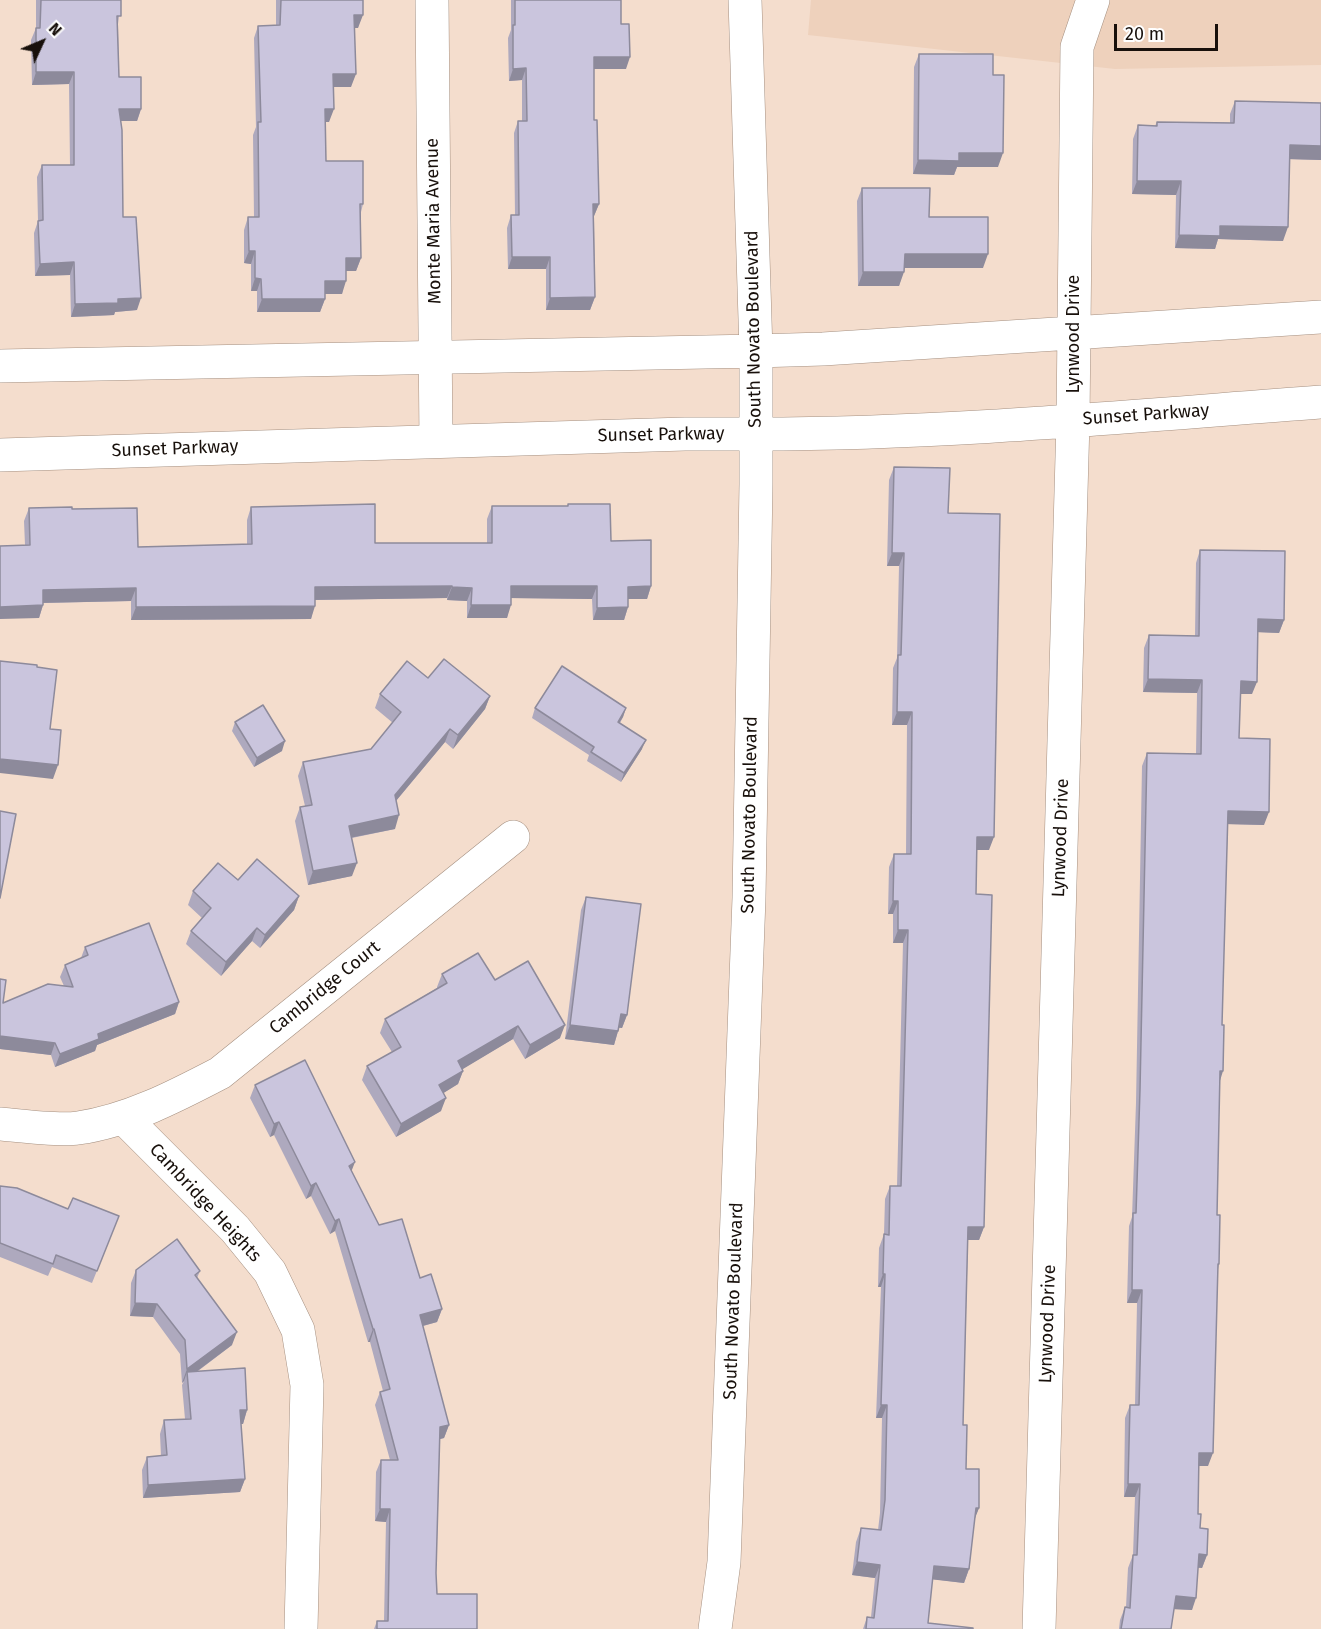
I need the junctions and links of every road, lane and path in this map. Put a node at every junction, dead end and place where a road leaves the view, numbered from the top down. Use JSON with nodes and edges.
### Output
{"nodes":[{"id":1,"x":432,"y":0,"type":"edge"},
{"id":2,"x":745,"y":0,"type":"edge"},
{"id":3,"x":1094,"y":0,"type":"edge"},
{"id":4,"x":1321,"y":317,"type":"edge"},
{"id":5,"x":1073,"y":334,"type":"junction"},
{"id":6,"x":756,"y":351,"type":"junction"},
{"id":7,"x":436,"y":358,"type":"junction"},
{"id":8,"x":0,"y":366,"type":"edge"},
{"id":9,"x":1321,"y":402,"type":"edge"},
{"id":10,"x":1073,"y":421,"type":"junction"},
{"id":11,"x":757,"y":434,"type":"junction"},
{"id":12,"x":436,"y":441,"type":"junction"},
{"id":13,"x":0,"y":455,"type":"edge"},
{"id":14,"x":513,"y":837,"type":"dead end"},
{"id":15,"x":123,"y":1117,"type":"junction"},
{"id":16,"x":0,"y":1124,"type":"edge"},
{"id":17,"x":301,"y":1629,"type":"edge"},
{"id":18,"x":716,"y":1629,"type":"edge"},
{"id":19,"x":1039,"y":1629,"type":"edge"}],
"edges":[{"from":1,"to":7,"type":"street","name":"Monte Maria Avenue"},
{"from":2,"to":6,"type":"street","name":"South Novato Boulevard"},
{"from":3,"to":5,"type":"street","name":"Lynwood Drive"},
{"from":4,"to":5,"type":"street"},
{"from":5,"to":6,"type":"street"},
{"from":5,"to":10,"type":"street","name":"Lynwood Drive"},
{"from":6,"to":7,"type":"street"},
{"from":6,"to":11,"type":"street","name":"South Novato Boulevard"},
{"from":7,"to":8,"type":"street"},
{"from":7,"to":12,"type":"street","name":"Monte Maria Avenue"},
{"from":9,"to":10,"type":"street","name":"Sunset Parkway"},
{"from":10,"to":11,"type":"street","name":"Sunset Parkway"},
{"from":10,"to":19,"type":"street","name":"Lynwood Drive"},
{"from":11,"to":12,"type":"street","name":"Sunset Parkway"},
{"from":11,"to":18,"type":"street","name":"South Novato Boulevard"},
{"from":12,"to":13,"type":"street","name":"Sunset Parkway"},
{"from":14,"to":15,"type":"street","name":"Cambridge Court"},
{"from":15,"to":16,"type":"street"},
{"from":15,"to":17,"type":"street","name":"Cambridge Heights"}]}
